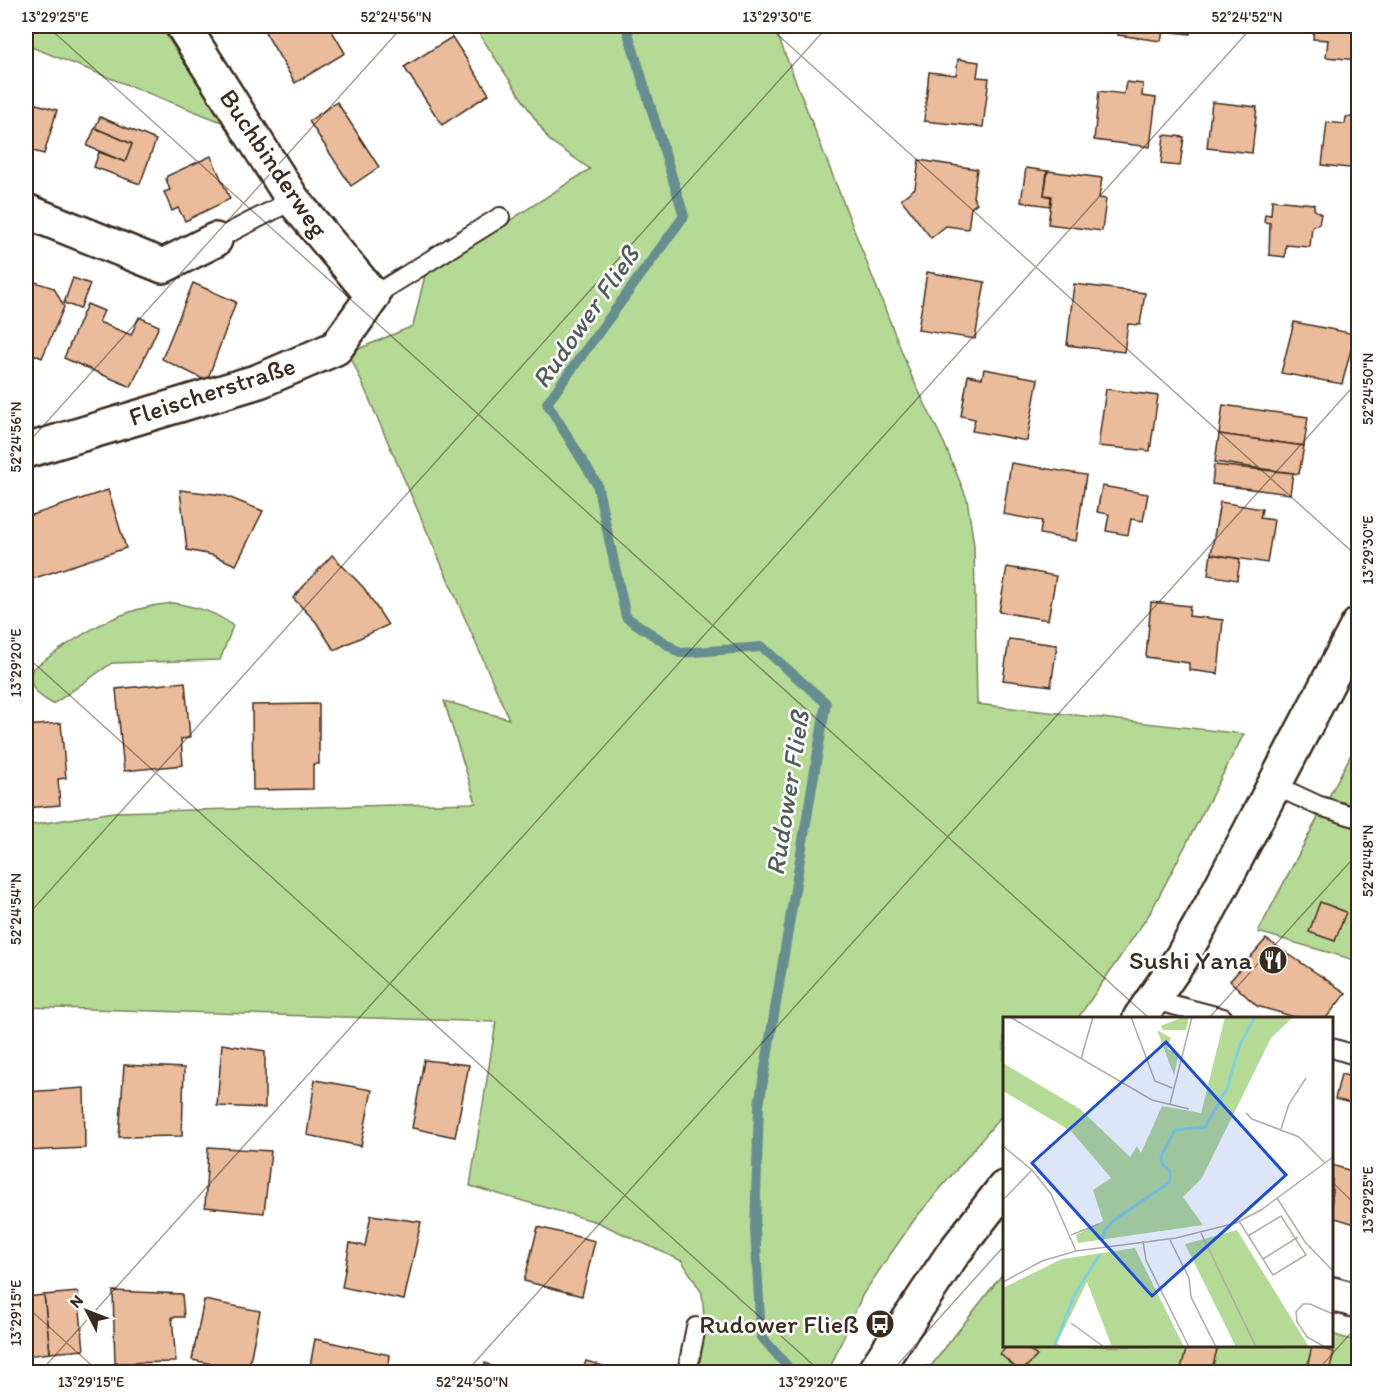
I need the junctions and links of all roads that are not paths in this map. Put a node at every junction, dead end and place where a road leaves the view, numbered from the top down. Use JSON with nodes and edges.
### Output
{"nodes":[{"id":1,"x":183,"y":26,"type":"edge"},
{"id":2,"x":293,"y":200,"type":"junction"},
{"id":3,"x":26,"y":211,"type":"edge"},
{"id":4,"x":500,"y":217,"type":"dead end"},
{"id":5,"x":215,"y":240,"type":"joint"},
{"id":6,"x":373,"y":296,"type":"junction"},
{"id":7,"x":26,"y":451,"type":"edge"},
{"id":8,"x":1359,"y":625,"type":"edge"},
{"id":9,"x":1274,"y":785,"type":"junction"},
{"id":10,"x":1359,"y":818,"type":"edge"},
{"id":11,"x":1147,"y":1009,"type":"edge"},
{"id":12,"x":1215,"y":1017,"type":"edge"},
{"id":13,"x":1333,"y":1048,"type":"edge"},
{"id":14,"x":1359,"y":1056,"type":"edge"},
{"id":15,"x":1003,"y":1191,"type":"edge"},
{"id":16,"x":1333,"y":1294,"type":"edge"},
{"id":17,"x":1359,"y":1301,"type":"edge"},
{"id":18,"x":696,"y":1327,"type":"dead end"},
{"id":19,"x":687,"y":1372,"type":"edge"},
{"id":20,"x":874,"y":1372,"type":"edge"}],
"edges":[{"from":1,"to":2,"type":"street","name":"Buchbinderweg"},
{"from":2,"to":5,"type":"lane"},
{"from":2,"to":6,"type":"street","name":"Buchbinderweg"},
{"from":3,"to":5,"type":"street"},
{"from":4,"to":6,"type":"lane"},
{"from":6,"to":7,"type":"street","name":"Fleischerstraße"},
{"from":8,"to":9,"type":"street"},
{"from":9,"to":10,"type":"lane"},
{"from":9,"to":11,"type":"street"},
{"from":11,"to":12,"type":"lane"},
{"from":13,"to":14,"type":"lane"},
{"from":15,"to":20,"type":"street"},
{"from":16,"to":17,"type":"street"},
{"from":18,"to":19,"type":"lane"}]}
